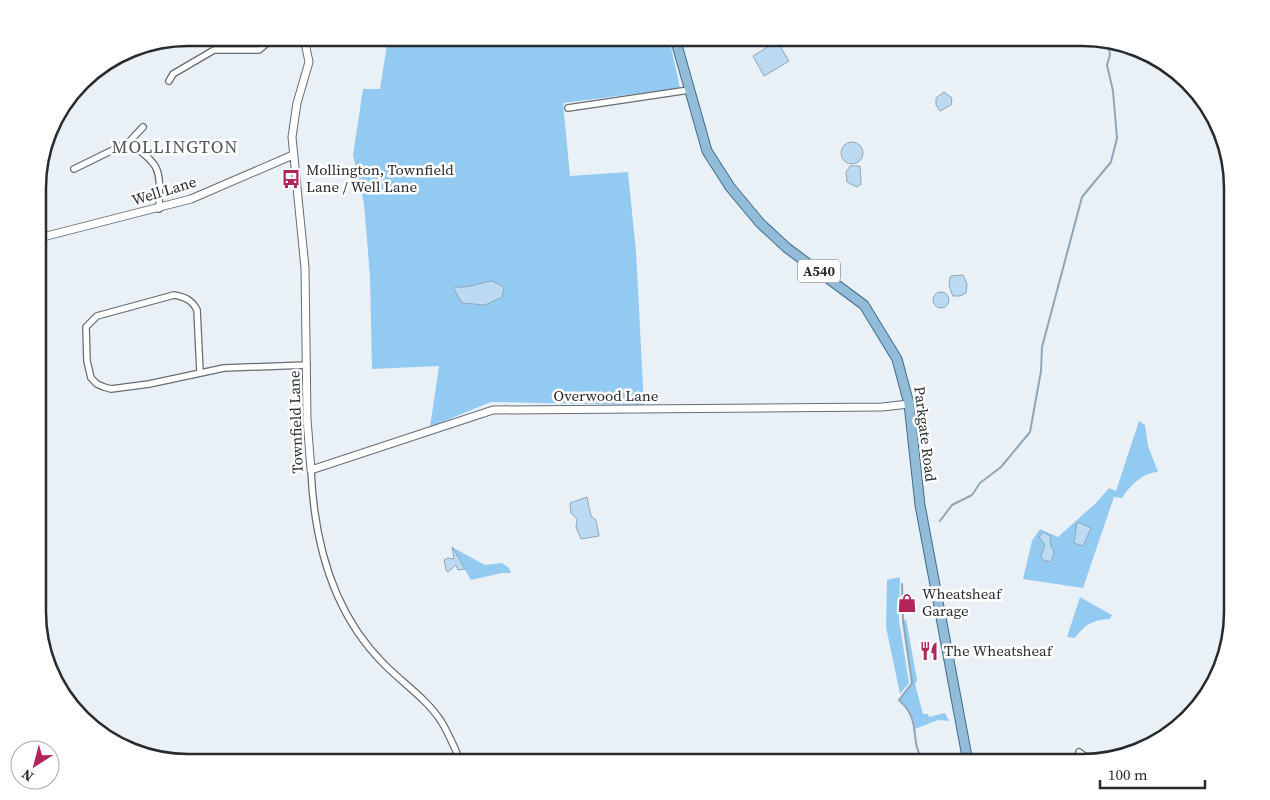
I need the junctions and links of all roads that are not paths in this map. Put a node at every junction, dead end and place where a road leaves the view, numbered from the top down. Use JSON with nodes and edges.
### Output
{"nodes":[{"id":1,"x":264,"y":46,"type":"edge"},
{"id":2,"x":306,"y":46,"type":"edge"},
{"id":3,"x":677,"y":46,"type":"edge"},
{"id":4,"x":169,"y":81,"type":"dead end"},
{"id":5,"x":689,"y":90,"type":"junction"},
{"id":6,"x":568,"y":108,"type":"dead end"},
{"id":7,"x":143,"y":127,"type":"dead end"},
{"id":8,"x":130,"y":142,"type":"junction"},
{"id":9,"x":293,"y":155,"type":"junction"},
{"id":10,"x":74,"y":169,"type":"dead end"},
{"id":11,"x":158,"y":209,"type":"junction"},
{"id":12,"x":46,"y":236,"type":"edge"},
{"id":13,"x":307,"y":365,"type":"junction"},
{"id":14,"x":200,"y":372,"type":"junction"},
{"id":15,"x":910,"y":404,"type":"junction"},
{"id":16,"x":311,"y":470,"type":"junction"},
{"id":17,"x":966,"y":753,"type":"edge"},
{"id":18,"x":457,"y":754,"type":"edge"}],
"edges":[{"from":1,"to":4,"type":"street"},
{"from":2,"to":9,"type":"street","name":"Townfield Lane"},
{"from":3,"to":5,"type":"main road","name":"Parkgate Road","number":"A540"},
{"from":5,"to":6,"type":"street"},
{"from":5,"to":15,"type":"main road","name":"Parkgate Road","number":"A540"},
{"from":7,"to":8,"type":"street"},
{"from":8,"to":10,"type":"street"},
{"from":8,"to":11,"type":"street"},
{"from":9,"to":11,"type":"street","name":"Well Lane"},
{"from":9,"to":13,"type":"street","name":"Townfield Lane"},
{"from":11,"to":12,"type":"street","name":"Well Lane"},
{"from":13,"to":14,"type":"street"},
{"from":13,"to":16,"type":"street","name":"Townfield Lane"},
{"from":14,"to":14,"type":"street"},
{"from":15,"to":16,"type":"street","name":"Overwood Lane"},
{"from":15,"to":17,"type":"main road","name":"Parkgate Road","number":"A540"},
{"from":16,"to":18,"type":"street","name":"Townfield Lane"}]}
